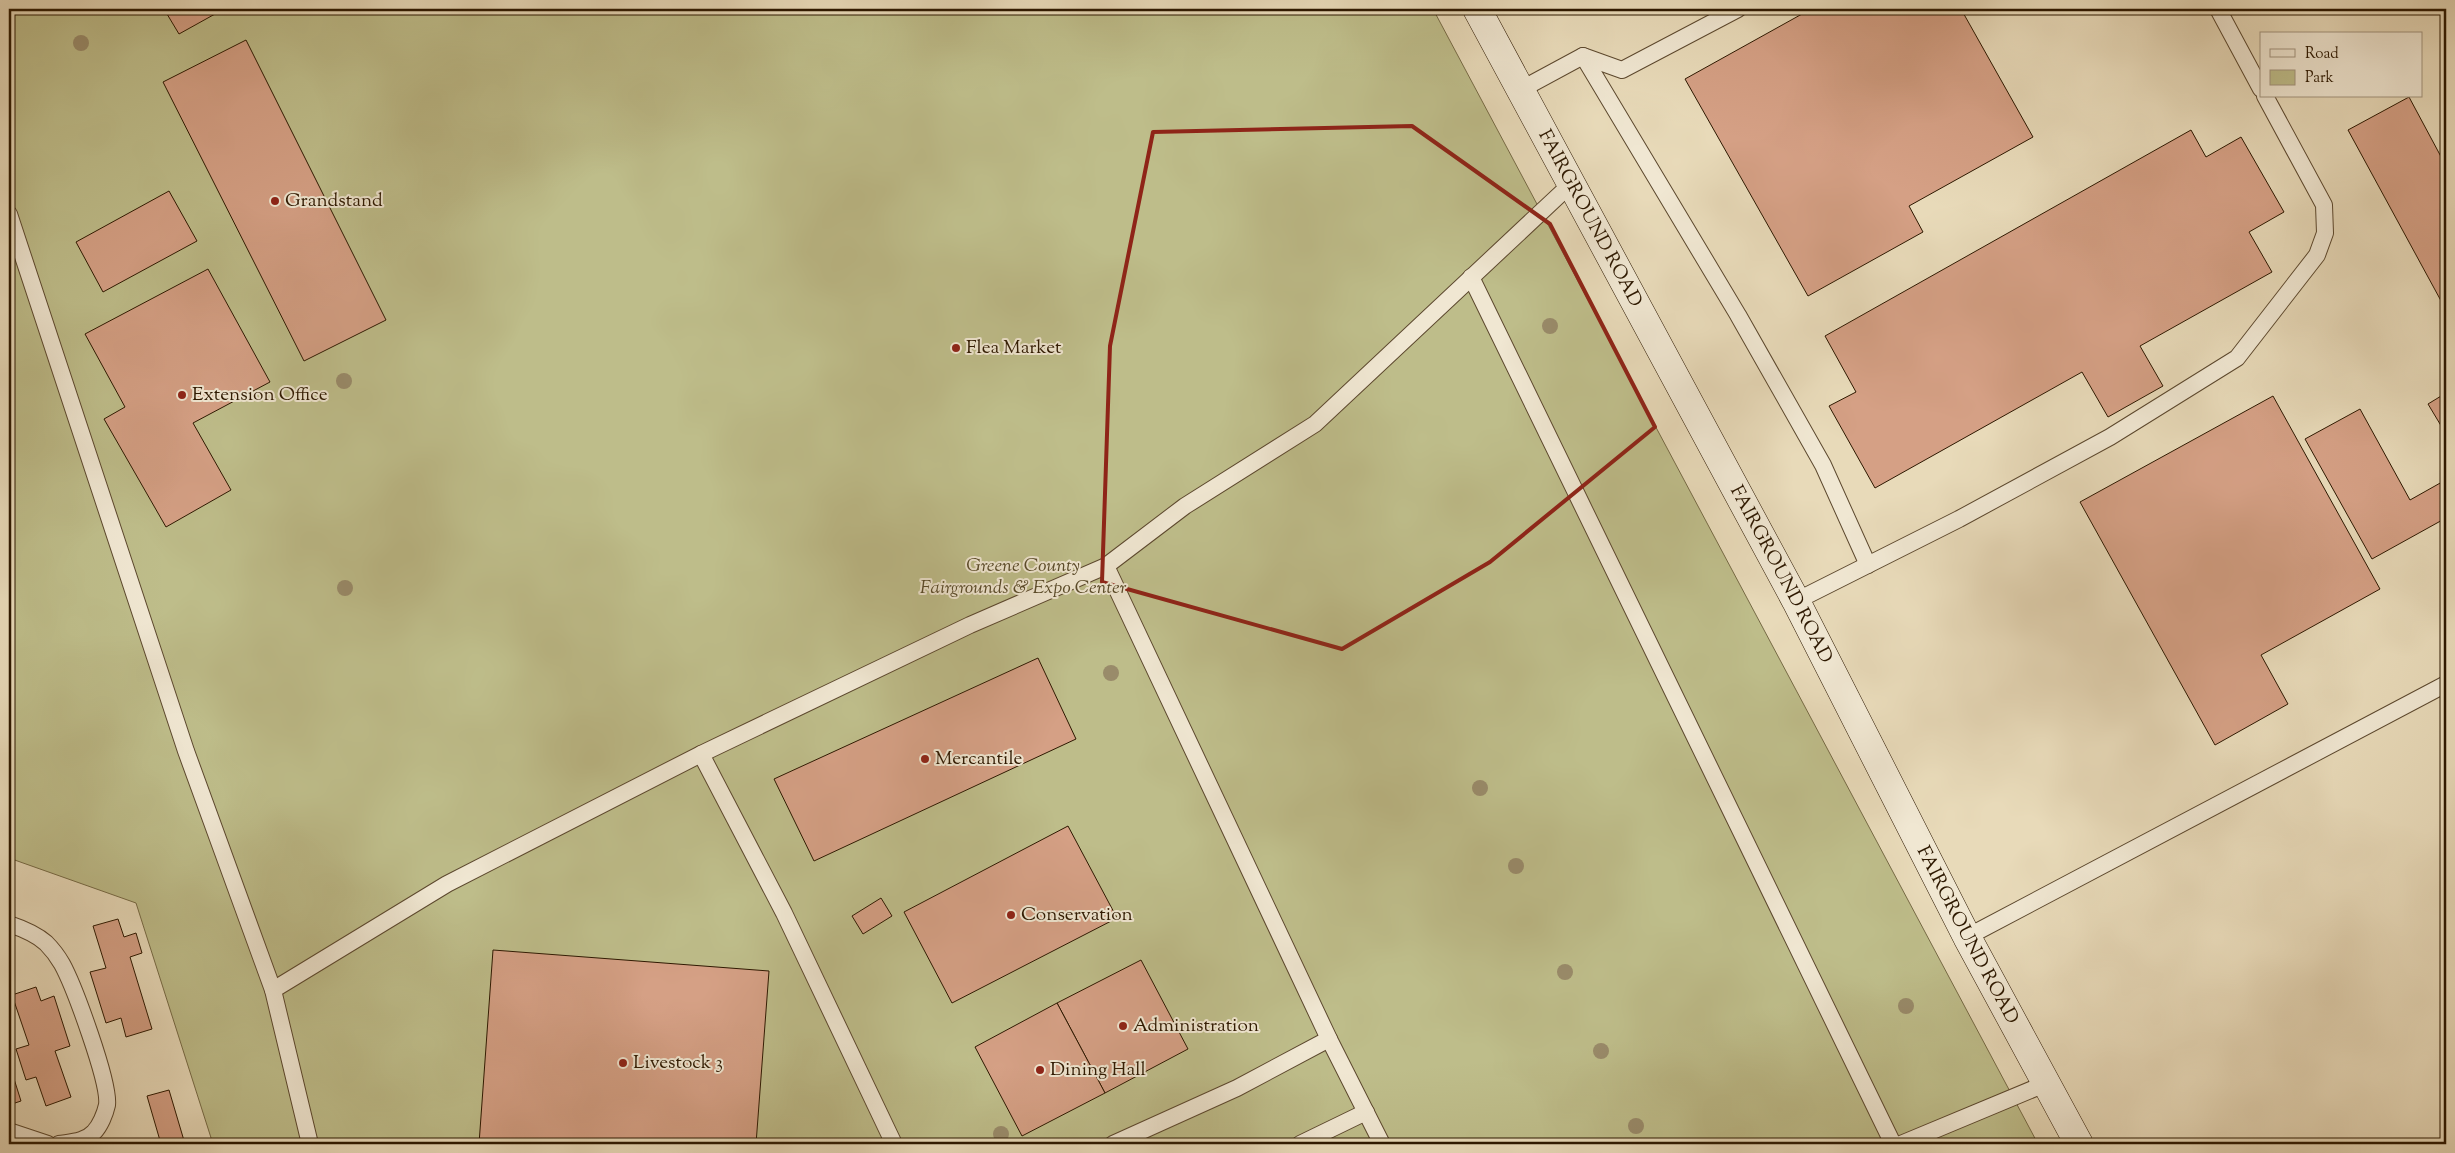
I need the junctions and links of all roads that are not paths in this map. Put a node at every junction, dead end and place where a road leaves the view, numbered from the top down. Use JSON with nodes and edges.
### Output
{"nodes":[{"id":1,"x":1477,"y":9,"type":"edge"},
{"id":2,"x":1738,"y":9,"type":"edge"},
{"id":3,"x":2218,"y":9,"type":"edge"},
{"id":4,"x":1583,"y":56,"type":"junction"},
{"id":5,"x":2260,"y":87,"type":"edge"},
{"id":6,"x":1520,"y":90,"type":"junction"},
{"id":7,"x":2266,"y":98,"type":"edge"},
{"id":8,"x":1571,"y":184,"type":"junction"},
{"id":9,"x":9,"y":214,"type":"edge"},
{"id":10,"x":1471,"y":277,"type":"junction"},
{"id":11,"x":1868,"y":565,"type":"junction"},
{"id":12,"x":1106,"y":566,"type":"junction"},
{"id":13,"x":1796,"y":601,"type":"junction"},
{"id":14,"x":2446,"y":684,"type":"edge"},
{"id":15,"x":701,"y":754,"type":"junction"},
{"id":16,"x":9,"y":924,"type":"edge"},
{"id":17,"x":1967,"y":936,"type":"junction"},
{"id":18,"x":273,"y":990,"type":"junction"},
{"id":19,"x":1329,"y":1039,"type":"junction"},
{"id":20,"x":2045,"y":1084,"type":"junction"},
{"id":21,"x":1366,"y":1112,"type":"junction"},
{"id":22,"x":9,"y":1131,"type":"edge"},
{"id":23,"x":48,"y":1144,"type":"edge"},
{"id":24,"x":59,"y":1144,"type":"edge"},
{"id":25,"x":310,"y":1144,"type":"edge"},
{"id":26,"x":894,"y":1144,"type":"edge"},
{"id":27,"x":1113,"y":1144,"type":"edge"},
{"id":28,"x":1300,"y":1144,"type":"edge"},
{"id":29,"x":1382,"y":1144,"type":"edge"},
{"id":30,"x":1893,"y":1144,"type":"edge"},
{"id":31,"x":1901,"y":1144,"type":"edge"},
{"id":32,"x":2079,"y":1144,"type":"edge"}],
"edges":[{"from":1,"to":6,"type":"street","name":"FAIRGROUND ROAD"},
{"from":2,"to":4,"type":"lane"},
{"from":3,"to":5,"type":"lane"},
{"from":4,"to":6,"type":"lane"},
{"from":4,"to":11,"type":"lane"},
{"from":6,"to":8,"type":"street","name":"FAIRGROUND ROAD"},
{"from":7,"to":11,"type":"lane"},
{"from":8,"to":10,"type":"lane"},
{"from":8,"to":13,"type":"street","name":"FAIRGROUND ROAD"},
{"from":9,"to":18,"type":"lane"},
{"from":10,"to":12,"type":"lane"},
{"from":10,"to":30,"type":"lane"},
{"from":11,"to":13,"type":"lane"},
{"from":12,"to":15,"type":"lane"},
{"from":12,"to":19,"type":"lane"},
{"from":13,"to":17,"type":"street","name":"FAIRGROUND ROAD"},
{"from":14,"to":17,"type":"lane"},
{"from":15,"to":18,"type":"lane"},
{"from":15,"to":26,"type":"lane"},
{"from":16,"to":24,"type":"lane"},
{"from":17,"to":20,"type":"street","name":"FAIRGROUND ROAD"},
{"from":18,"to":25,"type":"lane"},
{"from":19,"to":21,"type":"lane"},
{"from":19,"to":27,"type":"lane"},
{"from":20,"to":31,"type":"lane"},
{"from":20,"to":32,"type":"street","name":"FAIRGROUND ROAD"},
{"from":21,"to":28,"type":"lane"},
{"from":21,"to":29,"type":"lane"},
{"from":22,"to":23,"type":"lane"}]}
